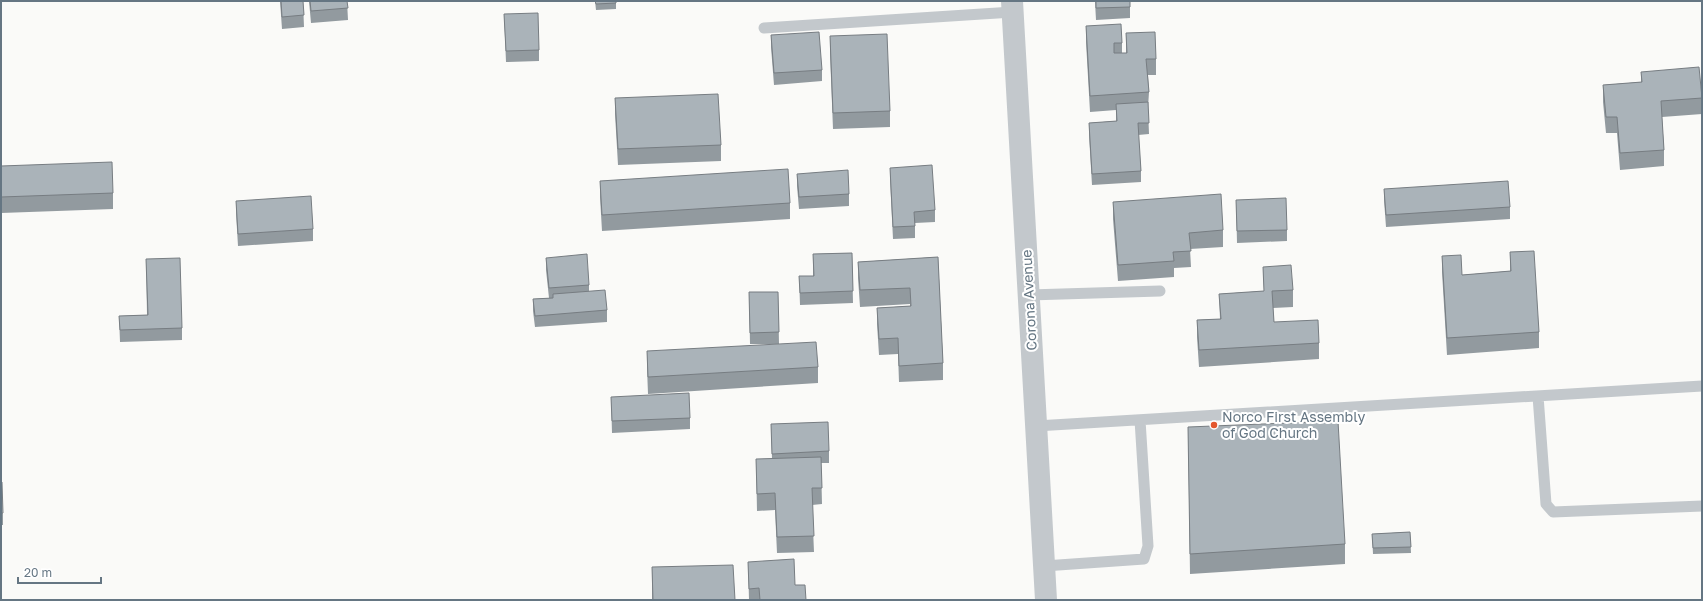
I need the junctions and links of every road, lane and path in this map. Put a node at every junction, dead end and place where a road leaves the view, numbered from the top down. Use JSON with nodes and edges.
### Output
{"nodes":[{"id":1,"x":1012,"y":7,"type":"edge"},
{"id":2,"x":764,"y":28,"type":"dead end"},
{"id":3,"x":1160,"y":291,"type":"dead end"},
{"id":4,"x":1029,"y":295,"type":"junction"},
{"id":5,"x":1702,"y":386,"type":"edge"},
{"id":6,"x":1538,"y":396,"type":"junction"},
{"id":7,"x":1140,"y":420,"type":"junction"},
{"id":8,"x":1036,"y":426,"type":"junction"},
{"id":9,"x":1702,"y":506,"type":"edge"},
{"id":10,"x":1044,"y":566,"type":"junction"},
{"id":11,"x":1046,"y":600,"type":"edge"}],
"edges":[{"from":1,"to":2,"type":"lane"},
{"from":1,"to":4,"type":"street","name":"Corona Avenue"},
{"from":3,"to":4,"type":"lane"},
{"from":4,"to":8,"type":"street","name":"Corona Avenue"},
{"from":5,"to":6,"type":"lane"},
{"from":6,"to":7,"type":"lane"},
{"from":6,"to":9,"type":"lane"},
{"from":7,"to":8,"type":"lane"},
{"from":7,"to":10,"type":"lane"},
{"from":8,"to":10,"type":"street","name":"Corona Avenue"},
{"from":10,"to":11,"type":"street","name":"Corona Avenue"}]}
